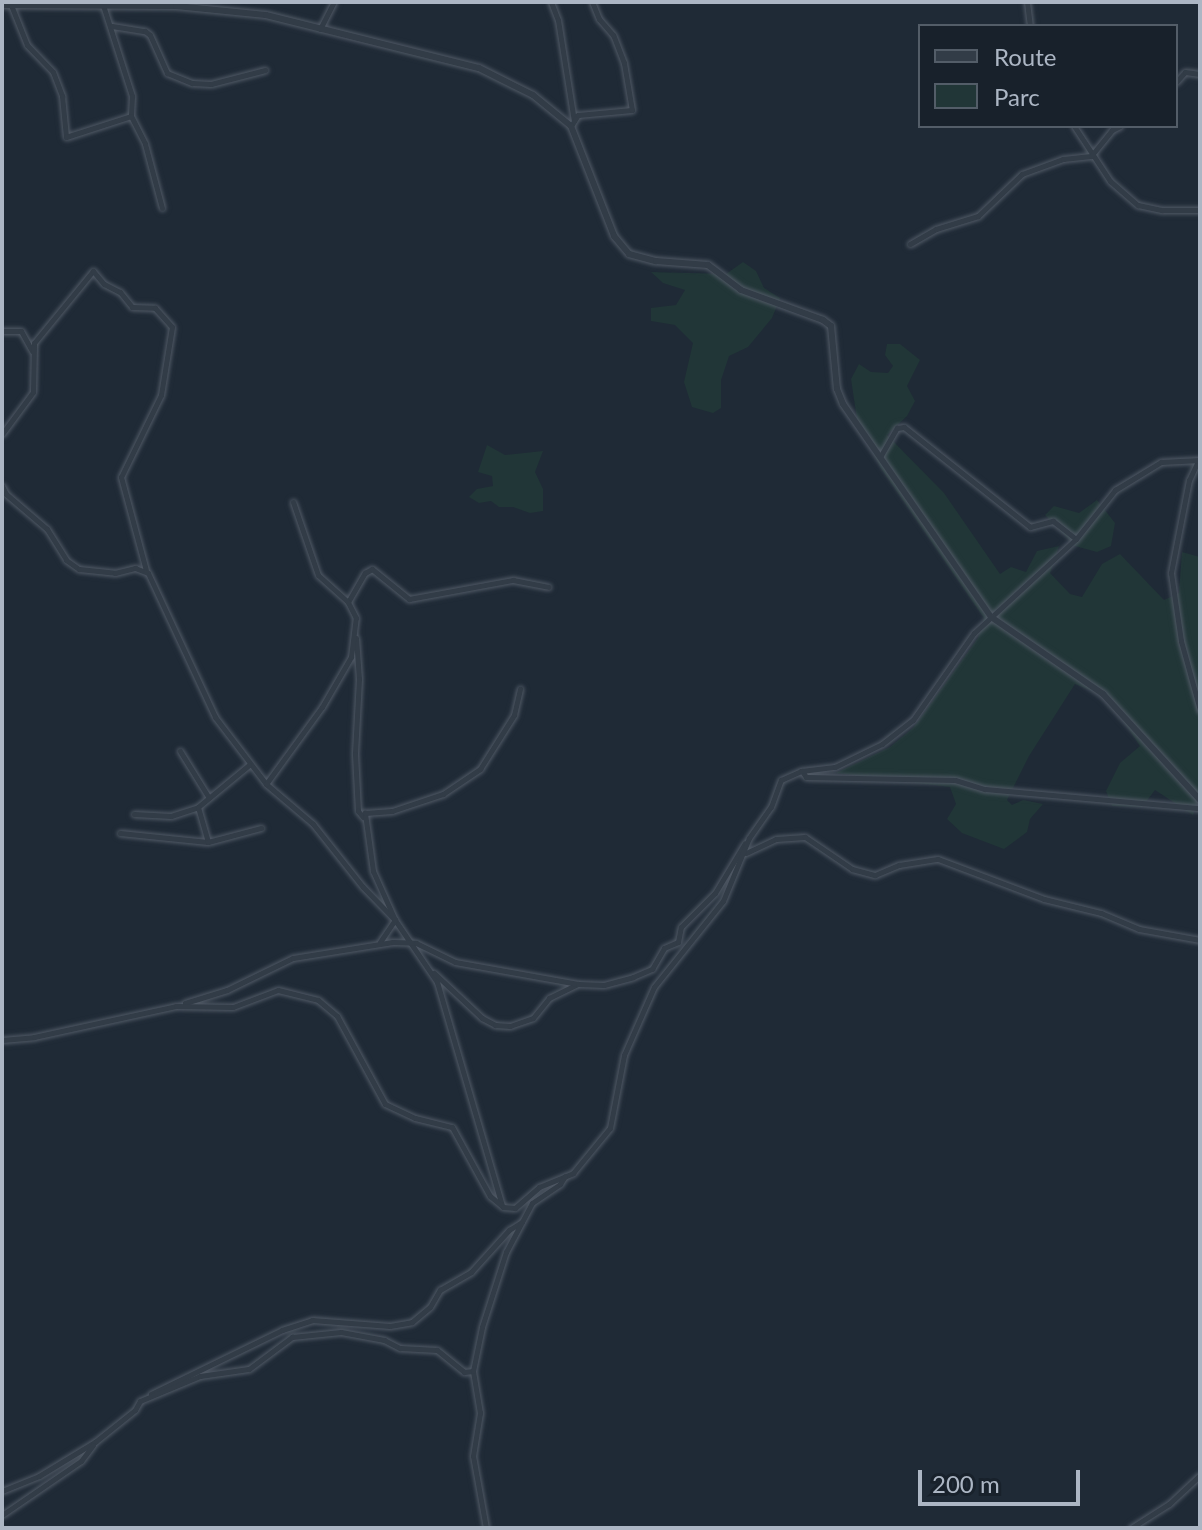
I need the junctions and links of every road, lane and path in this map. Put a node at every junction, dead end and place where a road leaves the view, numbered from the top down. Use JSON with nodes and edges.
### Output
{"nodes":[{"id":1,"x":334,"y":2,"type":"edge"},
{"id":2,"x":551,"y":2,"type":"edge"},
{"id":3,"x":592,"y":2,"type":"edge"},
{"id":4,"x":1027,"y":2,"type":"edge"},
{"id":5,"x":103,"y":4,"type":"edge"},
{"id":6,"x":2,"y":5,"type":"edge"},
{"id":7,"x":11,"y":5,"type":"junction"},
{"id":8,"x":1030,"y":24,"type":"edge"},
{"id":9,"x":111,"y":26,"type":"junction"},
{"id":10,"x":320,"y":29,"type":"junction"},
{"id":11,"x":265,"y":70,"type":"dead end"},
{"id":12,"x":1200,"y":74,"type":"edge"},
{"id":13,"x":1178,"y":80,"type":"edge"},
{"id":14,"x":131,"y":116,"type":"junction"},
{"id":15,"x":572,"y":123,"type":"junction"},
{"id":16,"x":1075,"y":128,"type":"edge"},
{"id":17,"x":1116,"y":128,"type":"edge"},
{"id":18,"x":1091,"y":156,"type":"junction"},
{"id":19,"x":162,"y":208,"type":"dead end"},
{"id":20,"x":1200,"y":210,"type":"edge"},
{"id":21,"x":910,"y":244,"type":"dead end"},
{"id":22,"x":2,"y":331,"type":"edge"},
{"id":23,"x":33,"y":351,"type":"junction"},
{"id":24,"x":2,"y":434,"type":"edge"},
{"id":25,"x":880,"y":457,"type":"junction"},
{"id":26,"x":1199,"y":460,"type":"edge"},
{"id":27,"x":2,"y":486,"type":"edge"},
{"id":28,"x":293,"y":502,"type":"dead end"},
{"id":29,"x":1076,"y":539,"type":"junction"},
{"id":30,"x":148,"y":573,"type":"junction"},
{"id":31,"x":548,"y":587,"type":"dead end"},
{"id":32,"x":348,"y":602,"type":"junction"},
{"id":33,"x":991,"y":617,"type":"junction"},
{"id":34,"x":355,"y":625,"type":"junction"},
{"id":35,"x":520,"y":689,"type":"dead end"},
{"id":36,"x":1200,"y":710,"type":"edge"},
{"id":37,"x":180,"y":751,"type":"dead end"},
{"id":38,"x":249,"y":765,"type":"junction"},
{"id":39,"x":801,"y":771,"type":"junction"},
{"id":40,"x":266,"y":784,"type":"junction"},
{"id":41,"x":209,"y":798,"type":"junction"},
{"id":42,"x":1200,"y":800,"type":"edge"},
{"id":43,"x":198,"y":807,"type":"junction"},
{"id":44,"x":1200,"y":808,"type":"edge"},
{"id":45,"x":134,"y":814,"type":"dead end"},
{"id":46,"x":364,"y":818,"type":"junction"},
{"id":47,"x":261,"y":828,"type":"dead end"},
{"id":48,"x":120,"y":833,"type":"dead end"},
{"id":49,"x":749,"y":838,"type":"junction"},
{"id":50,"x":208,"y":842,"type":"junction"},
{"id":51,"x":745,"y":853,"type":"junction"},
{"id":52,"x":395,"y":920,"type":"junction"},
{"id":53,"x":1200,"y":940,"type":"edge"},
{"id":54,"x":380,"y":943,"type":"junction"},
{"id":55,"x":410,"y":943,"type":"junction"},
{"id":56,"x":422,"y":960,"type":"junction"},
{"id":57,"x":578,"y":984,"type":"junction"},
{"id":58,"x":176,"y":1006,"type":"junction"},
{"id":59,"x":2,"y":1040,"type":"edge"},
{"id":60,"x":566,"y":1175,"type":"junction"},
{"id":61,"x":503,"y":1207,"type":"junction"},
{"id":62,"x":522,"y":1222,"type":"junction"},
{"id":63,"x":473,"y":1371,"type":"junction"},
{"id":64,"x":140,"y":1401,"type":"junction"},
{"id":65,"x":95,"y":1442,"type":"junction"},
{"id":66,"x":1200,"y":1475,"type":"edge"},
{"id":67,"x":2,"y":1491,"type":"edge"},
{"id":68,"x":2,"y":1515,"type":"edge"},
{"id":69,"x":486,"y":1528,"type":"edge"},
{"id":70,"x":1131,"y":1528,"type":"edge"}],
"edges":[{"from":1,"to":10,"type":"street"},
{"from":2,"to":15,"type":"street"},
{"from":3,"to":15,"type":"street"},
{"from":4,"to":8,"type":"street"},
{"from":5,"to":7,"type":"street"},
{"from":5,"to":9,"type":"street"},
{"from":5,"to":10,"type":"street"},
{"from":6,"to":7,"type":"street"},
{"from":7,"to":14,"type":"street"},
{"from":9,"to":11,"type":"street"},
{"from":9,"to":14,"type":"street"},
{"from":10,"to":15,"type":"street"},
{"from":12,"to":13,"type":"street"},
{"from":14,"to":19,"type":"street"},
{"from":15,"to":25,"type":"street"},
{"from":16,"to":18,"type":"street"},
{"from":17,"to":18,"type":"street"},
{"from":18,"to":20,"type":"street"},
{"from":18,"to":21,"type":"street"},
{"from":22,"to":23,"type":"street"},
{"from":23,"to":24,"type":"street"},
{"from":23,"to":30,"type":"street"},
{"from":25,"to":29,"type":"street"},
{"from":25,"to":33,"type":"street"},
{"from":26,"to":29,"type":"street"},
{"from":26,"to":36,"type":"street"},
{"from":27,"to":30,"type":"street"},
{"from":28,"to":32,"type":"street"},
{"from":29,"to":33,"type":"street"},
{"from":30,"to":38,"type":"street"},
{"from":31,"to":32,"type":"street"},
{"from":32,"to":34,"type":"street"},
{"from":33,"to":39,"type":"street"},
{"from":33,"to":42,"type":"street"},
{"from":34,"to":40,"type":"street"},
{"from":34,"to":46,"type":"street"},
{"from":35,"to":46,"type":"street"},
{"from":37,"to":41,"type":"street"},
{"from":38,"to":40,"type":"street"},
{"from":38,"to":41,"type":"street"},
{"from":39,"to":44,"type":"street"},
{"from":39,"to":49,"type":"street"},
{"from":40,"to":52,"type":"street"},
{"from":41,"to":43,"type":"street"},
{"from":43,"to":45,"type":"street"},
{"from":43,"to":50,"type":"street"},
{"from":46,"to":52,"type":"street"},
{"from":47,"to":50,"type":"street"},
{"from":48,"to":50,"type":"street"},
{"from":49,"to":51,"type":"street"},
{"from":49,"to":57,"type":"street"},
{"from":51,"to":53,"type":"street"},
{"from":51,"to":60,"type":"street"},
{"from":52,"to":54,"type":"street"},
{"from":52,"to":55,"type":"street"},
{"from":54,"to":55,"type":"street"},
{"from":54,"to":58,"type":"street"},
{"from":55,"to":56,"type":"street"},
{"from":55,"to":57,"type":"street"},
{"from":56,"to":57,"type":"street"},
{"from":56,"to":61,"type":"street"},
{"from":58,"to":59,"type":"street"},
{"from":58,"to":61,"type":"street"},
{"from":60,"to":61,"type":"street"},
{"from":60,"to":62,"type":"street"},
{"from":62,"to":63,"type":"street"},
{"from":62,"to":64,"type":"street"},
{"from":63,"to":64,"type":"street"},
{"from":63,"to":69,"type":"street"},
{"from":64,"to":65,"type":"street"},
{"from":65,"to":67,"type":"street"},
{"from":65,"to":68,"type":"street"},
{"from":66,"to":70,"type":"street"}]}
